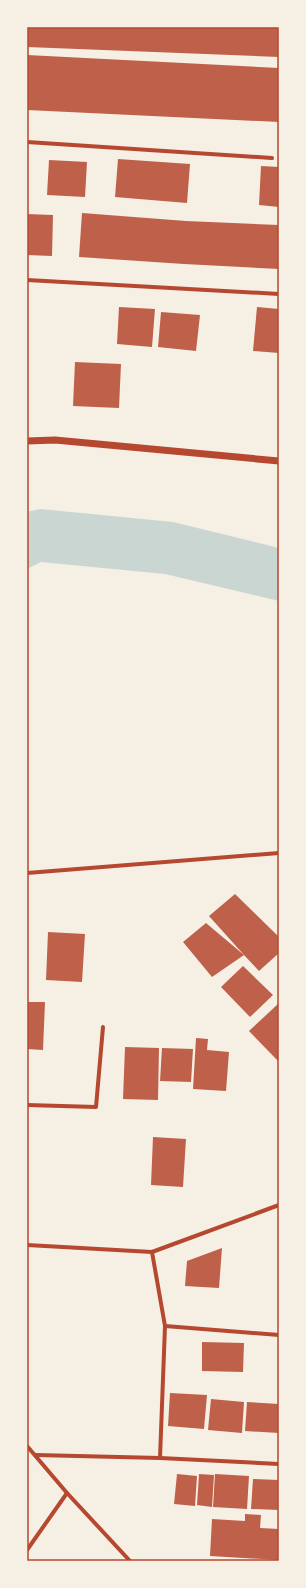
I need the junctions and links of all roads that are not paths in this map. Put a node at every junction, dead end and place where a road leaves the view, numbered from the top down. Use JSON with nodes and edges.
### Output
{"nodes":[{"id":1,"x":27,"y":142,"type":"edge"},
{"id":2,"x":272,"y":158,"type":"dead end"},
{"id":3,"x":27,"y":280,"type":"edge"},
{"id":4,"x":279,"y":294,"type":"edge"},
{"id":5,"x":27,"y":441,"type":"edge"},
{"id":6,"x":279,"y":461,"type":"edge"},
{"id":7,"x":279,"y":854,"type":"edge"},
{"id":8,"x":27,"y":873,"type":"edge"},
{"id":9,"x":103,"y":1027,"type":"dead end"},
{"id":10,"x":27,"y":1105,"type":"edge"},
{"id":11,"x":279,"y":1206,"type":"edge"},
{"id":12,"x":27,"y":1245,"type":"edge"},
{"id":13,"x":152,"y":1252,"type":"junction"},
{"id":14,"x":165,"y":1326,"type":"junction"},
{"id":15,"x":279,"y":1335,"type":"edge"},
{"id":16,"x":27,"y":1446,"type":"edge"},
{"id":17,"x":36,"y":1455,"type":"junction"},
{"id":18,"x":160,"y":1458,"type":"junction"},
{"id":19,"x":279,"y":1464,"type":"edge"},
{"id":20,"x":67,"y":1493,"type":"junction"},
{"id":21,"x":27,"y":1550,"type":"edge"},
{"id":22,"x":130,"y":1561,"type":"edge"}],
"edges":[{"from":1,"to":2,"type":"street"},
{"from":3,"to":4,"type":"street"},
{"from":5,"to":6,"type":"street"},
{"from":7,"to":8,"type":"street"},
{"from":9,"to":10,"type":"street"},
{"from":11,"to":13,"type":"street"},
{"from":12,"to":13,"type":"street"},
{"from":13,"to":14,"type":"street"},
{"from":14,"to":15,"type":"street"},
{"from":14,"to":18,"type":"street"},
{"from":16,"to":17,"type":"street"},
{"from":17,"to":18,"type":"street"},
{"from":17,"to":20,"type":"street"},
{"from":18,"to":19,"type":"street"},
{"from":20,"to":21,"type":"street"},
{"from":20,"to":22,"type":"street"}]}
